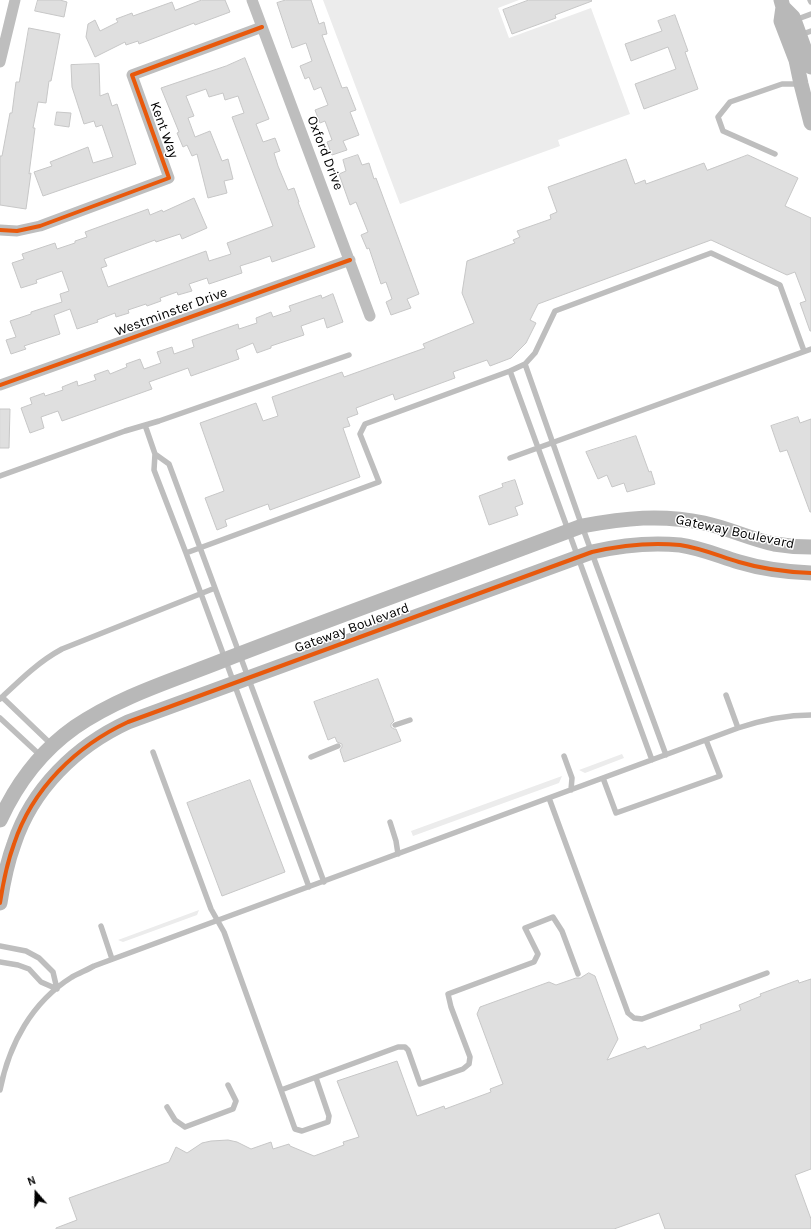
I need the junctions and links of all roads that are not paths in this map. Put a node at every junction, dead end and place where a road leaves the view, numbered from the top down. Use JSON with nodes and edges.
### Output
{"nodes":[{"id":1,"x":15,"y":0,"type":"edge"},
{"id":2,"x":252,"y":0,"type":"edge"},
{"id":3,"x":782,"y":4,"type":"edge"},
{"id":4,"x":811,"y":14,"type":"edge"},
{"id":5,"x":795,"y":21,"type":"junction"},
{"id":6,"x":262,"y":27,"type":"junction"},
{"id":7,"x":806,"y":33,"type":"edge"},
{"id":8,"x":0,"y":62,"type":"edge"},
{"id":9,"x":811,"y":65,"type":"edge"},
{"id":10,"x":801,"y":84,"type":"junction"},
{"id":11,"x":811,"y":123,"type":"edge"},
{"id":12,"x":775,"y":154,"type":"dead end"},
{"id":13,"x":0,"y":230,"type":"edge"},
{"id":14,"x":350,"y":260,"type":"junction"},
{"id":15,"x":370,"y":316,"type":"dead end"},
{"id":16,"x":811,"y":349,"type":"edge"},
{"id":17,"x":804,"y":352,"type":"junction"},
{"id":18,"x":349,"y":355,"type":"dead end"},
{"id":19,"x":525,"y":364,"type":"junction"},
{"id":20,"x":510,"y":371,"type":"junction"},
{"id":21,"x":0,"y":385,"type":"edge"},
{"id":22,"x":145,"y":425,"type":"junction"},
{"id":23,"x":553,"y":442,"type":"junction"},
{"id":24,"x":537,"y":448,"type":"junction"},
{"id":25,"x":156,"y":454,"type":"junction"},
{"id":26,"x":510,"y":458,"type":"dead end"},
{"id":27,"x":0,"y":476,"type":"edge"},
{"id":28,"x":582,"y":526,"type":"junction"},
{"id":29,"x":568,"y":532,"type":"junction"},
{"id":30,"x":811,"y":547,"type":"edge"},
{"id":31,"x":200,"y":548,"type":"junction"},
{"id":32,"x":592,"y":552,"type":"junction"},
{"id":33,"x":186,"y":553,"type":"junction"},
{"id":34,"x":577,"y":557,"type":"junction"},
{"id":35,"x":811,"y":573,"type":"edge"},
{"id":36,"x":215,"y":588,"type":"junction"},
{"id":37,"x":201,"y":593,"type":"junction"},
{"id":38,"x":240,"y":654,"type":"junction"},
{"id":39,"x":226,"y":660,"type":"junction"},
{"id":40,"x":249,"y":678,"type":"junction"},
{"id":41,"x":234,"y":683,"type":"junction"},
{"id":42,"x":726,"y":695,"type":"dead end"},
{"id":43,"x":1,"y":698,"type":"edge"},
{"id":44,"x":811,"y":715,"type":"edge"},
{"id":45,"x":0,"y":718,"type":"edge"},
{"id":46,"x":410,"y":720,"type":"dead end"},
{"id":47,"x":395,"y":725,"type":"dead end"},
{"id":48,"x":738,"y":728,"type":"junction"},
{"id":49,"x":706,"y":740,"type":"junction"},
{"id":50,"x":52,"y":745,"type":"junction"},
{"id":51,"x":338,"y":746,"type":"dead end"},
{"id":52,"x":153,"y":752,"type":"dead end"},
{"id":53,"x":666,"y":755,"type":"junction"},
{"id":54,"x":41,"y":756,"type":"junction"},
{"id":55,"x":311,"y":756,"type":"dead end"},
{"id":56,"x":564,"y":756,"type":"dead end"},
{"id":57,"x":652,"y":760,"type":"junction"},
{"id":58,"x":603,"y":778,"type":"junction"},
{"id":59,"x":572,"y":790,"type":"junction"},
{"id":60,"x":549,"y":798,"type":"junction"},
{"id":61,"x":0,"y":820,"type":"edge"},
{"id":62,"x":390,"y":822,"type":"dead end"},
{"id":63,"x":398,"y":854,"type":"junction"},
{"id":64,"x":324,"y":882,"type":"junction"},
{"id":65,"x":309,"y":887,"type":"junction"},
{"id":66,"x":0,"y":903,"type":"edge"},
{"id":67,"x":217,"y":921,"type":"junction"},
{"id":68,"x":101,"y":926,"type":"dead end"},
{"id":69,"x":0,"y":946,"type":"edge"},
{"id":70,"x":112,"y":959,"type":"junction"},
{"id":71,"x":0,"y":962,"type":"edge"},
{"id":72,"x":766,"y":972,"type":"dead end"},
{"id":73,"x":578,"y":974,"type":"dead end"},
{"id":74,"x":57,"y":989,"type":"junction"},
{"id":75,"x":316,"y":1078,"type":"junction"},
{"id":76,"x":228,"y":1085,"type":"dead end"},
{"id":77,"x":0,"y":1090,"type":"edge"},
{"id":78,"x":281,"y":1090,"type":"junction"},
{"id":79,"x":167,"y":1107,"type":"dead end"}],
"edges":[{"from":1,"to":8,"type":"street"},
{"from":2,"to":6,"type":"street","name":"Oxford Drive"},
{"from":3,"to":5,"type":"street"},
{"from":3,"to":10,"type":"street"},
{"from":4,"to":5,"type":"lane"},
{"from":5,"to":7,"type":"street"},
{"from":6,"to":13,"type":"street","name":"Kent Way"},
{"from":6,"to":14,"type":"street","name":"Oxford Drive"},
{"from":7,"to":9,"type":"street"},
{"from":10,"to":11,"type":"street"},
{"from":10,"to":12,"type":"lane"},
{"from":14,"to":15,"type":"street","name":"Oxford Drive"},
{"from":14,"to":21,"type":"street","name":"Westminster Drive"},
{"from":16,"to":17,"type":"lane"},
{"from":17,"to":19,"type":"lane"},
{"from":17,"to":23,"type":"lane"},
{"from":18,"to":22,"type":"lane"},
{"from":19,"to":20,"type":"lane"},
{"from":19,"to":23,"type":"lane"},
{"from":20,"to":24,"type":"lane"},
{"from":20,"to":31,"type":"lane"},
{"from":22,"to":25,"type":"lane"},
{"from":22,"to":27,"type":"lane"},
{"from":23,"to":24,"type":"lane"},
{"from":23,"to":28,"type":"lane"},
{"from":24,"to":26,"type":"lane"},
{"from":24,"to":29,"type":"lane"},
{"from":25,"to":31,"type":"lane"},
{"from":25,"to":33,"type":"lane"},
{"from":28,"to":29,"type":"street","name":"Gateway Boulevard"},
{"from":28,"to":30,"type":"street","name":"Gateway Boulevard"},
{"from":28,"to":32,"type":"lane"},
{"from":29,"to":34,"type":"lane"},
{"from":29,"to":38,"type":"street","name":"Gateway Boulevard"},
{"from":31,"to":33,"type":"lane"},
{"from":31,"to":36,"type":"lane"},
{"from":32,"to":34,"type":"street","name":"Gateway Boulevard"},
{"from":32,"to":35,"type":"street","name":"Gateway Boulevard"},
{"from":32,"to":53,"type":"lane"},
{"from":33,"to":37,"type":"lane"},
{"from":34,"to":40,"type":"street","name":"Gateway Boulevard"},
{"from":34,"to":57,"type":"lane"},
{"from":36,"to":37,"type":"lane"},
{"from":36,"to":38,"type":"lane"},
{"from":37,"to":39,"type":"lane"},
{"from":37,"to":43,"type":"lane"},
{"from":38,"to":39,"type":"street","name":"Gateway Boulevard"},
{"from":38,"to":40,"type":"lane"},
{"from":39,"to":41,"type":"lane"},
{"from":39,"to":50,"type":"street","name":"Gateway Boulevard"},
{"from":40,"to":41,"type":"street","name":"Gateway Boulevard"},
{"from":40,"to":64,"type":"lane"},
{"from":41,"to":65,"type":"lane"},
{"from":41,"to":66,"type":"street","name":"Gateway Boulevard"},
{"from":42,"to":48,"type":"lane"},
{"from":43,"to":50,"type":"lane"},
{"from":44,"to":48,"type":"lane"},
{"from":45,"to":54,"type":"lane"},
{"from":46,"to":47,"type":"lane"},
{"from":48,"to":49,"type":"lane"},
{"from":49,"to":53,"type":"lane"},
{"from":49,"to":58,"type":"lane"},
{"from":50,"to":54,"type":"street","name":"Gateway Boulevard"},
{"from":51,"to":55,"type":"lane"},
{"from":52,"to":67,"type":"lane"},
{"from":53,"to":57,"type":"lane"},
{"from":54,"to":61,"type":"street","name":"Gateway Boulevard"},
{"from":56,"to":59,"type":"lane"},
{"from":57,"to":58,"type":"lane"},
{"from":58,"to":59,"type":"lane"},
{"from":59,"to":60,"type":"lane"},
{"from":60,"to":63,"type":"lane"},
{"from":60,"to":72,"type":"lane"},
{"from":62,"to":63,"type":"lane"},
{"from":63,"to":64,"type":"lane"},
{"from":64,"to":65,"type":"lane"},
{"from":65,"to":67,"type":"lane"},
{"from":67,"to":70,"type":"lane"},
{"from":67,"to":78,"type":"lane"},
{"from":68,"to":70,"type":"lane"},
{"from":69,"to":74,"type":"lane"},
{"from":70,"to":74,"type":"lane"},
{"from":71,"to":74,"type":"lane"},
{"from":73,"to":75,"type":"lane"},
{"from":74,"to":77,"type":"lane"},
{"from":75,"to":78,"type":"lane"},
{"from":75,"to":78,"type":"lane"},
{"from":76,"to":79,"type":"lane"}]}
